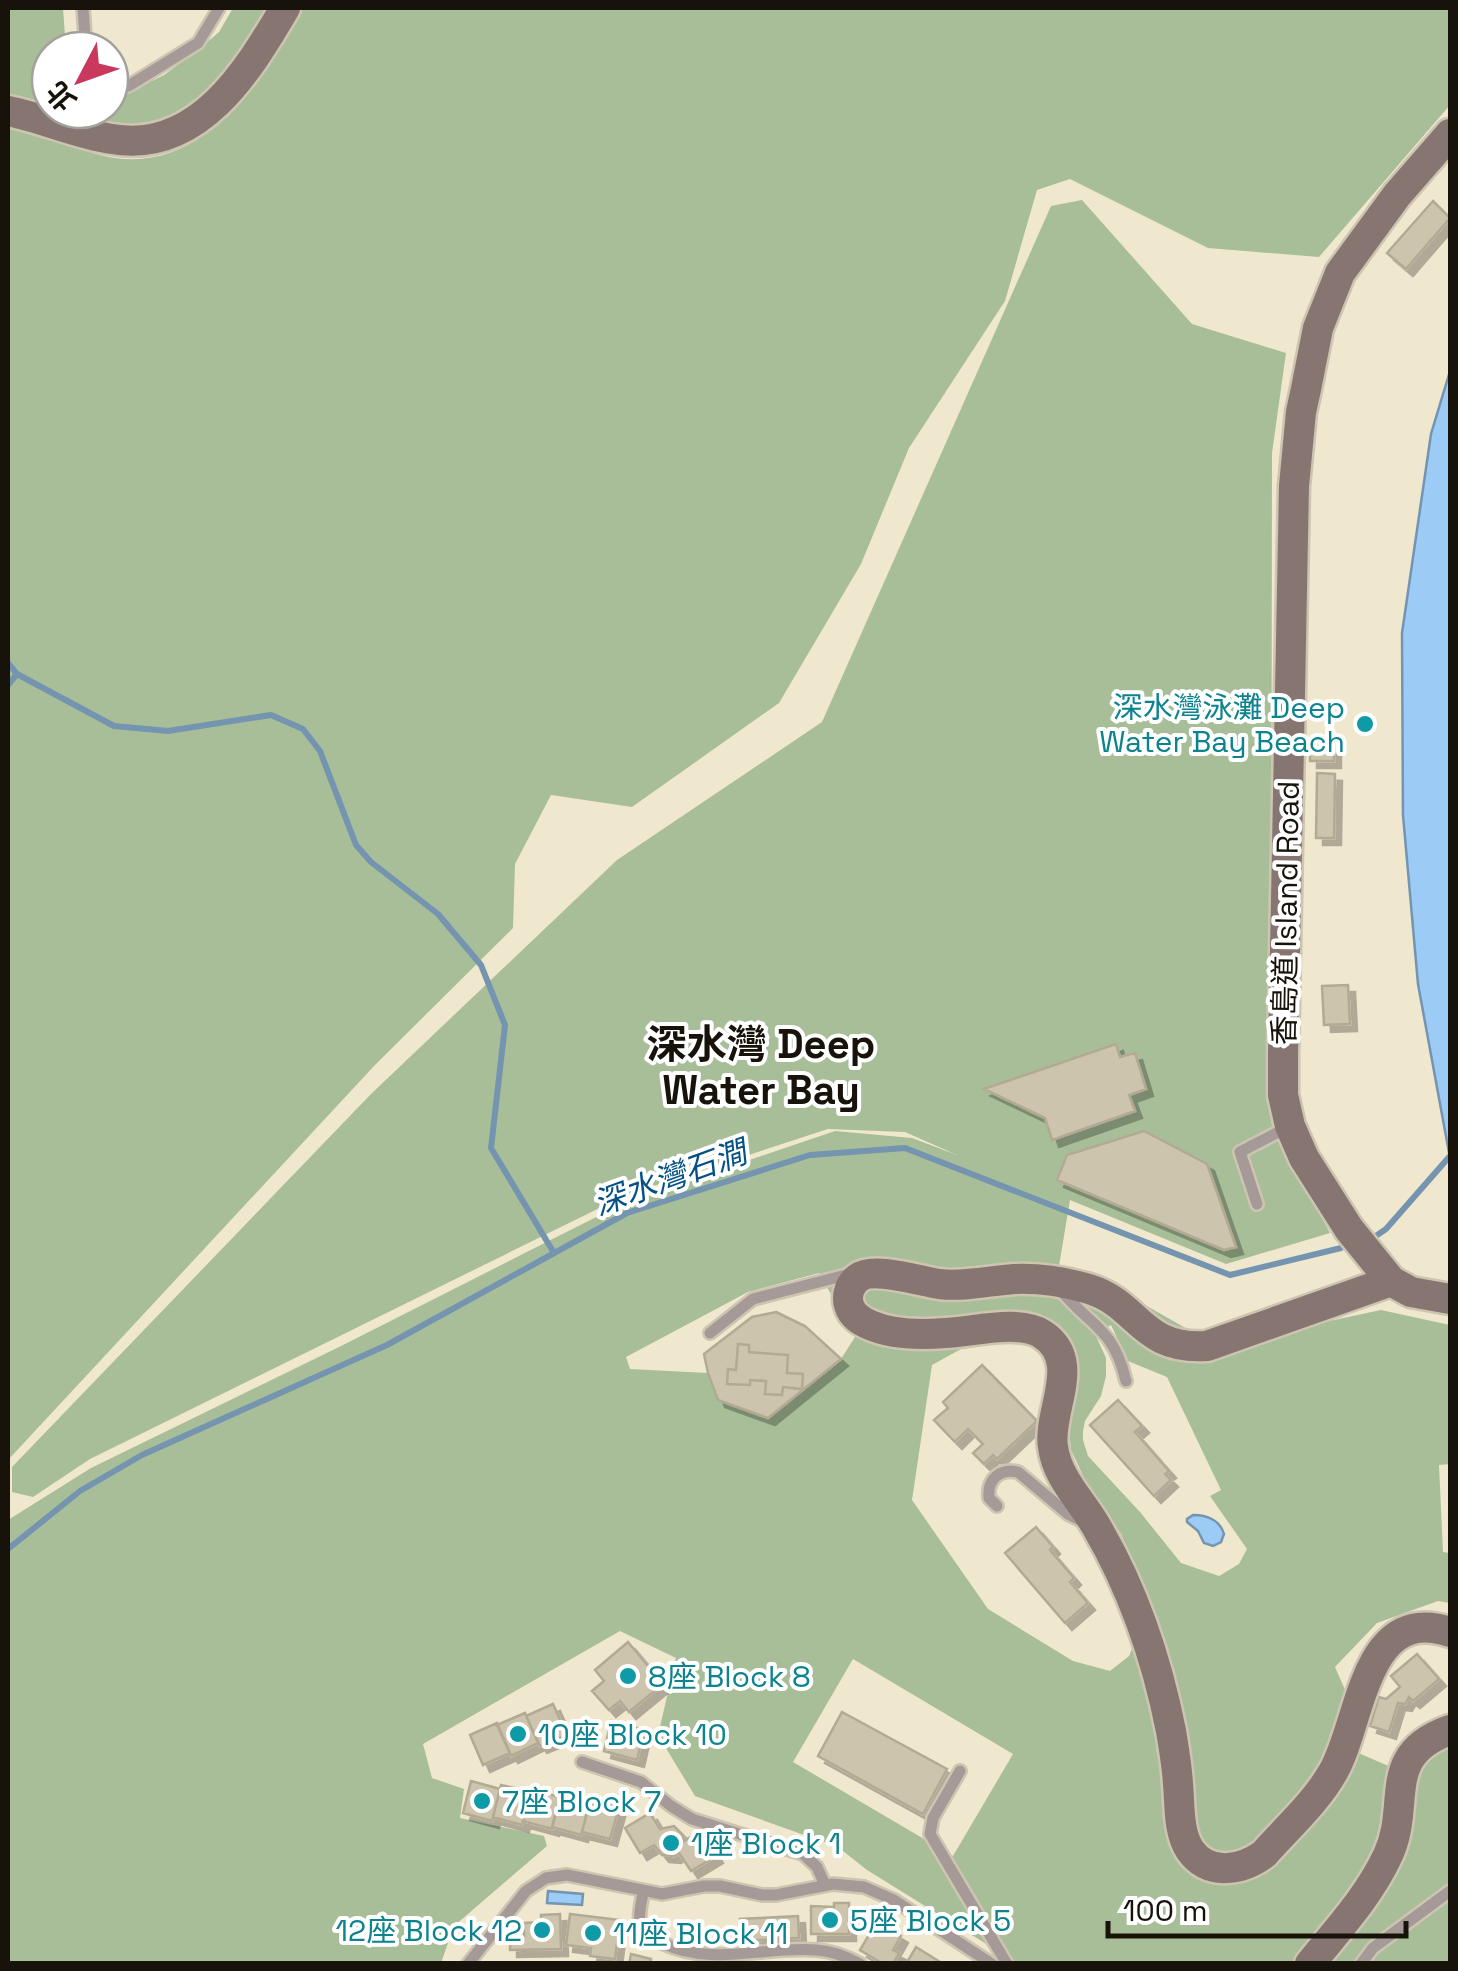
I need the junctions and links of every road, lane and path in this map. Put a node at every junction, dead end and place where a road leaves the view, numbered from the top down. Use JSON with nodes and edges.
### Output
{"nodes":[{"id":1,"x":219,"y":8,"type":"edge"},
{"id":2,"x":285,"y":8,"type":"edge"},
{"id":3,"x":130,"y":84,"type":"edge"},
{"id":4,"x":8,"y":111,"type":"edge"},
{"id":5,"x":1450,"y":134,"type":"edge"},
{"id":6,"x":1290,"y":1126,"type":"junction"},
{"id":7,"x":1258,"y":1204,"type":"dead end"},
{"id":8,"x":863,"y":1275,"type":"junction"},
{"id":9,"x":1053,"y":1281,"type":"junction"},
{"id":10,"x":1391,"y":1282,"type":"junction"},
{"id":11,"x":1450,"y":1299,"type":"edge"},
{"id":12,"x":710,"y":1334,"type":"dead end"},
{"id":13,"x":1126,"y":1381,"type":"dead end"},
{"id":14,"x":997,"y":1506,"type":"dead end"},
{"id":15,"x":1096,"y":1524,"type":"junction"},
{"id":16,"x":1450,"y":1632,"type":"edge"},
{"id":17,"x":1450,"y":1730,"type":"edge"},
{"id":18,"x":582,"y":1762,"type":"dead end"},
{"id":19,"x":960,"y":1771,"type":"dead end"},
{"id":20,"x":824,"y":1885,"type":"junction"},
{"id":21,"x":643,"y":1892,"type":"junction"},
{"id":22,"x":1450,"y":1892,"type":"edge"},
{"id":23,"x":468,"y":1964,"type":"edge"},
{"id":24,"x":860,"y":1964,"type":"edge"},
{"id":25,"x":992,"y":1964,"type":"edge"},
{"id":26,"x":1006,"y":1964,"type":"edge"},
{"id":27,"x":1310,"y":1964,"type":"edge"},
{"id":28,"x":1361,"y":1964,"type":"edge"}],
"edges":[{"from":1,"to":3,"type":"lane"},
{"from":2,"to":4,"type":"street"},
{"from":5,"to":6,"type":"street","name":"香島道 Island Road"},
{"from":6,"to":7,"type":"lane"},
{"from":6,"to":10,"type":"street","name":"香島道 Island Road"},
{"from":8,"to":9,"type":"street"},
{"from":8,"to":12,"type":"lane"},
{"from":8,"to":15,"type":"street"},
{"from":9,"to":10,"type":"street"},
{"from":9,"to":13,"type":"lane"},
{"from":10,"to":11,"type":"street"},
{"from":14,"to":15,"type":"lane"},
{"from":15,"to":16,"type":"street"},
{"from":17,"to":27,"type":"street"},
{"from":18,"to":20,"type":"lane"},
{"from":19,"to":26,"type":"lane"},
{"from":20,"to":21,"type":"lane"},
{"from":20,"to":25,"type":"lane"},
{"from":21,"to":23,"type":"lane"},
{"from":21,"to":24,"type":"lane"},
{"from":22,"to":28,"type":"lane"}]}
